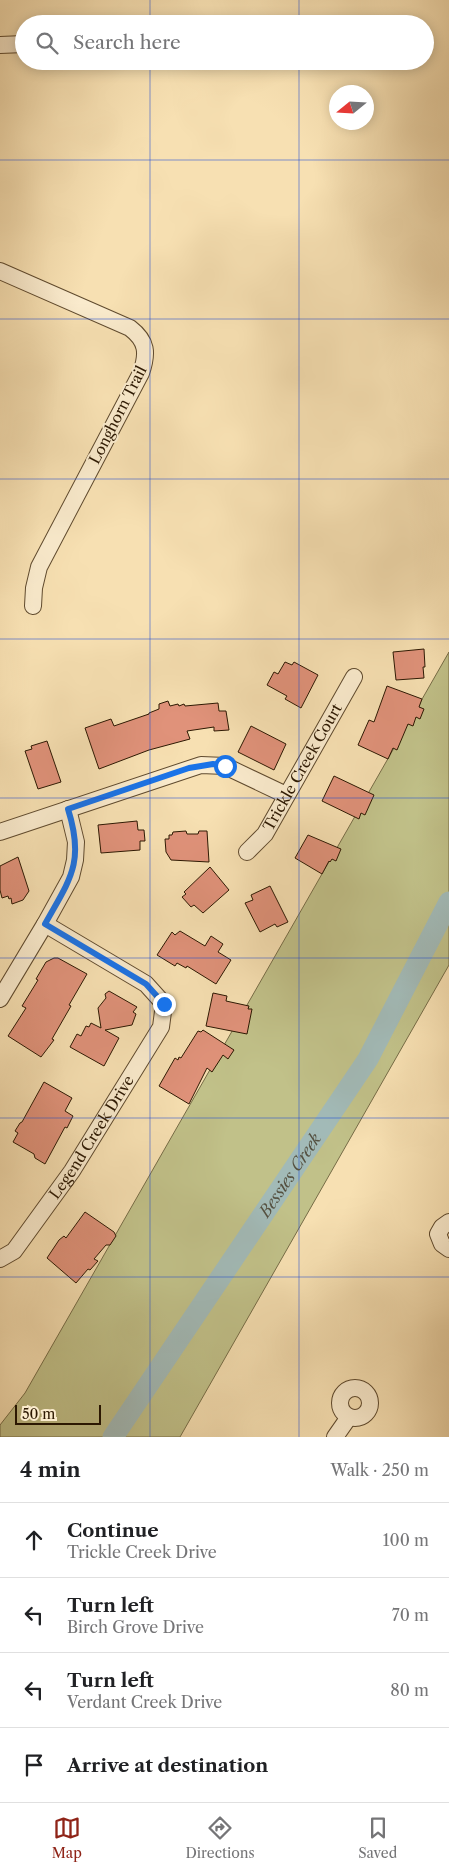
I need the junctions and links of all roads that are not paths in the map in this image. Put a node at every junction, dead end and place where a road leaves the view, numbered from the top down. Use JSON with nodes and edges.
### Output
{"nodes":[{"id":1,"x":15,"y":44,"type":"edge"},
{"id":2,"x":0,"y":45,"type":"edge"},
{"id":3,"x":0,"y":271,"type":"edge"},
{"id":4,"x":33,"y":606,"type":"dead end"},
{"id":5,"x":354,"y":678,"type":"dead end"},
{"id":6,"x":286,"y":795,"type":"junction"},
{"id":7,"x":68,"y":809,"type":"junction"},
{"id":8,"x":0,"y":832,"type":"edge"},
{"id":9,"x":246,"y":852,"type":"dead end"},
{"id":10,"x":45,"y":924,"type":"junction"},
{"id":11,"x":0,"y":998,"type":"edge"},
{"id":12,"x":449,"y":1222,"type":"edge"},
{"id":13,"x":449,"y":1249,"type":"edge"},
{"id":14,"x":0,"y":1259,"type":"edge"},
{"id":15,"x":349,"y":1417,"type":"dead end"},
{"id":16,"x":335,"y":1437,"type":"edge"}],
"edges":[{"from":1,"to":2,"type":"street"},
{"from":3,"to":4,"type":"street","name":"Longhorn Trail"},
{"from":5,"to":6,"type":"street","name":"Trickle Creek Court"},
{"from":6,"to":7,"type":"street"},
{"from":6,"to":9,"type":"street","name":"Trickle Creek Court"},
{"from":7,"to":8,"type":"street"},
{"from":7,"to":10,"type":"street"},
{"from":10,"to":11,"type":"street"},
{"from":10,"to":14,"type":"street","name":"Legend Creek Drive"},
{"from":12,"to":13,"type":"street"},
{"from":15,"to":16,"type":"street"}]}
